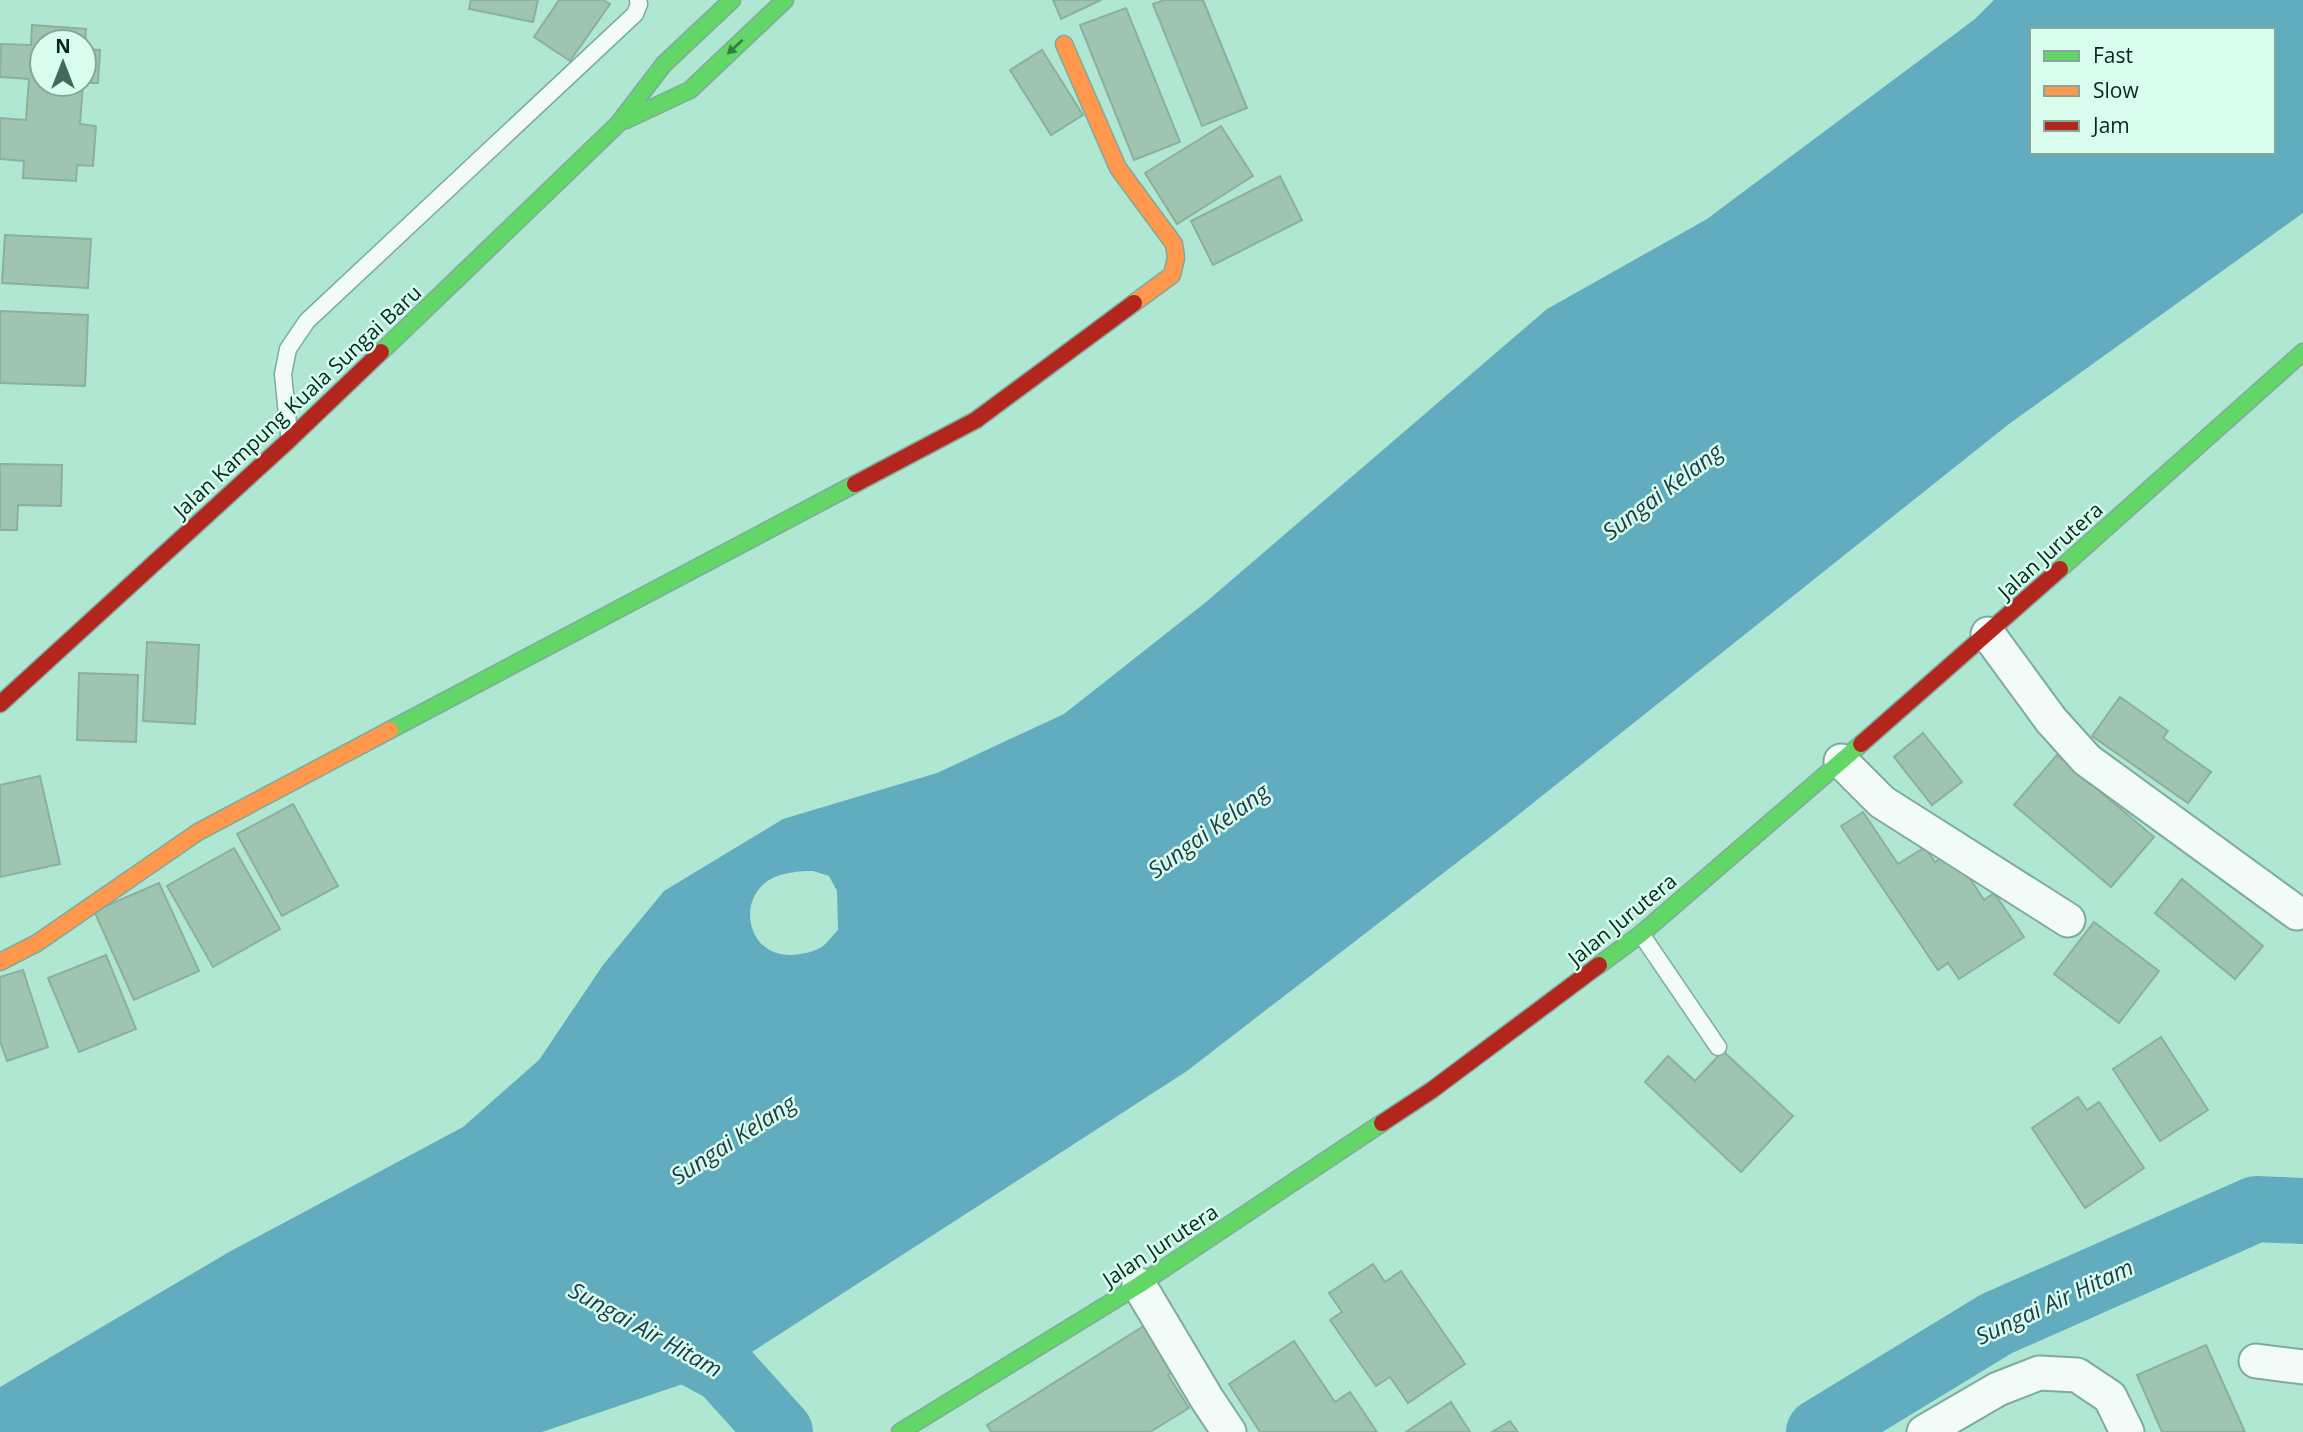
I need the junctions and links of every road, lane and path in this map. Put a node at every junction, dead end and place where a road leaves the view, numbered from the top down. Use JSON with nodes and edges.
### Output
{"nodes":[{"id":1,"x":638,"y":0,"type":"edge"},
{"id":2,"x":732,"y":0,"type":"edge"},
{"id":3,"x":785,"y":0,"type":"edge"},
{"id":4,"x":1064,"y":44,"type":"dead end"},
{"id":5,"x":618,"y":124,"type":"junction"},
{"id":6,"x":2303,"y":352,"type":"edge"},
{"id":7,"x":289,"y":440,"type":"junction"},
{"id":8,"x":1988,"y":634,"type":"junction"},
{"id":9,"x":0,"y":704,"type":"edge"},
{"id":10,"x":1841,"y":761,"type":"junction"},
{"id":11,"x":2297,"y":913,"type":"dead end"},
{"id":12,"x":2068,"y":920,"type":"dead end"},
{"id":13,"x":1641,"y":934,"type":"junction"},
{"id":14,"x":0,"y":962,"type":"edge"},
{"id":15,"x":1718,"y":1047,"type":"dead end"},
{"id":16,"x":1139,"y":1285,"type":"junction"},
{"id":17,"x":2256,"y":1361,"type":"dead end"},
{"id":18,"x":2303,"y":1367,"type":"edge"},
{"id":19,"x":900,"y":1432,"type":"edge"},
{"id":20,"x":1229,"y":1432,"type":"edge"},
{"id":21,"x":1924,"y":1432,"type":"edge"},
{"id":22,"x":2127,"y":1432,"type":"edge"}],
"edges":[{"from":1,"to":7,"type":"lane"},
{"from":2,"to":5,"type":"street","name":"Jalan Kampung Kuala Sungai Baru"},
{"from":3,"to":5,"type":"street","name":"Jalan Kampung Kuala Sungai Baru","one_way":true},
{"from":4,"to":14,"type":"street"},
{"from":5,"to":7,"type":"street","name":"Jalan Kampung Kuala Sungai Baru"},
{"from":6,"to":8,"type":"street","name":"Jalan Jurutera"},
{"from":7,"to":9,"type":"street","name":"Jalan Kampung Kuala Sungai Baru"},
{"from":8,"to":10,"type":"street","name":"Jalan Jurutera"},
{"from":8,"to":11,"type":"street"},
{"from":10,"to":12,"type":"street"},
{"from":10,"to":13,"type":"street","name":"Jalan Jurutera"},
{"from":13,"to":15,"type":"lane"},
{"from":13,"to":16,"type":"street","name":"Jalan Jurutera"},
{"from":16,"to":19,"type":"street","name":"Jalan Jurutera"},
{"from":16,"to":20,"type":"street"},
{"from":17,"to":18,"type":"street"},
{"from":21,"to":22,"type":"street"}]}
